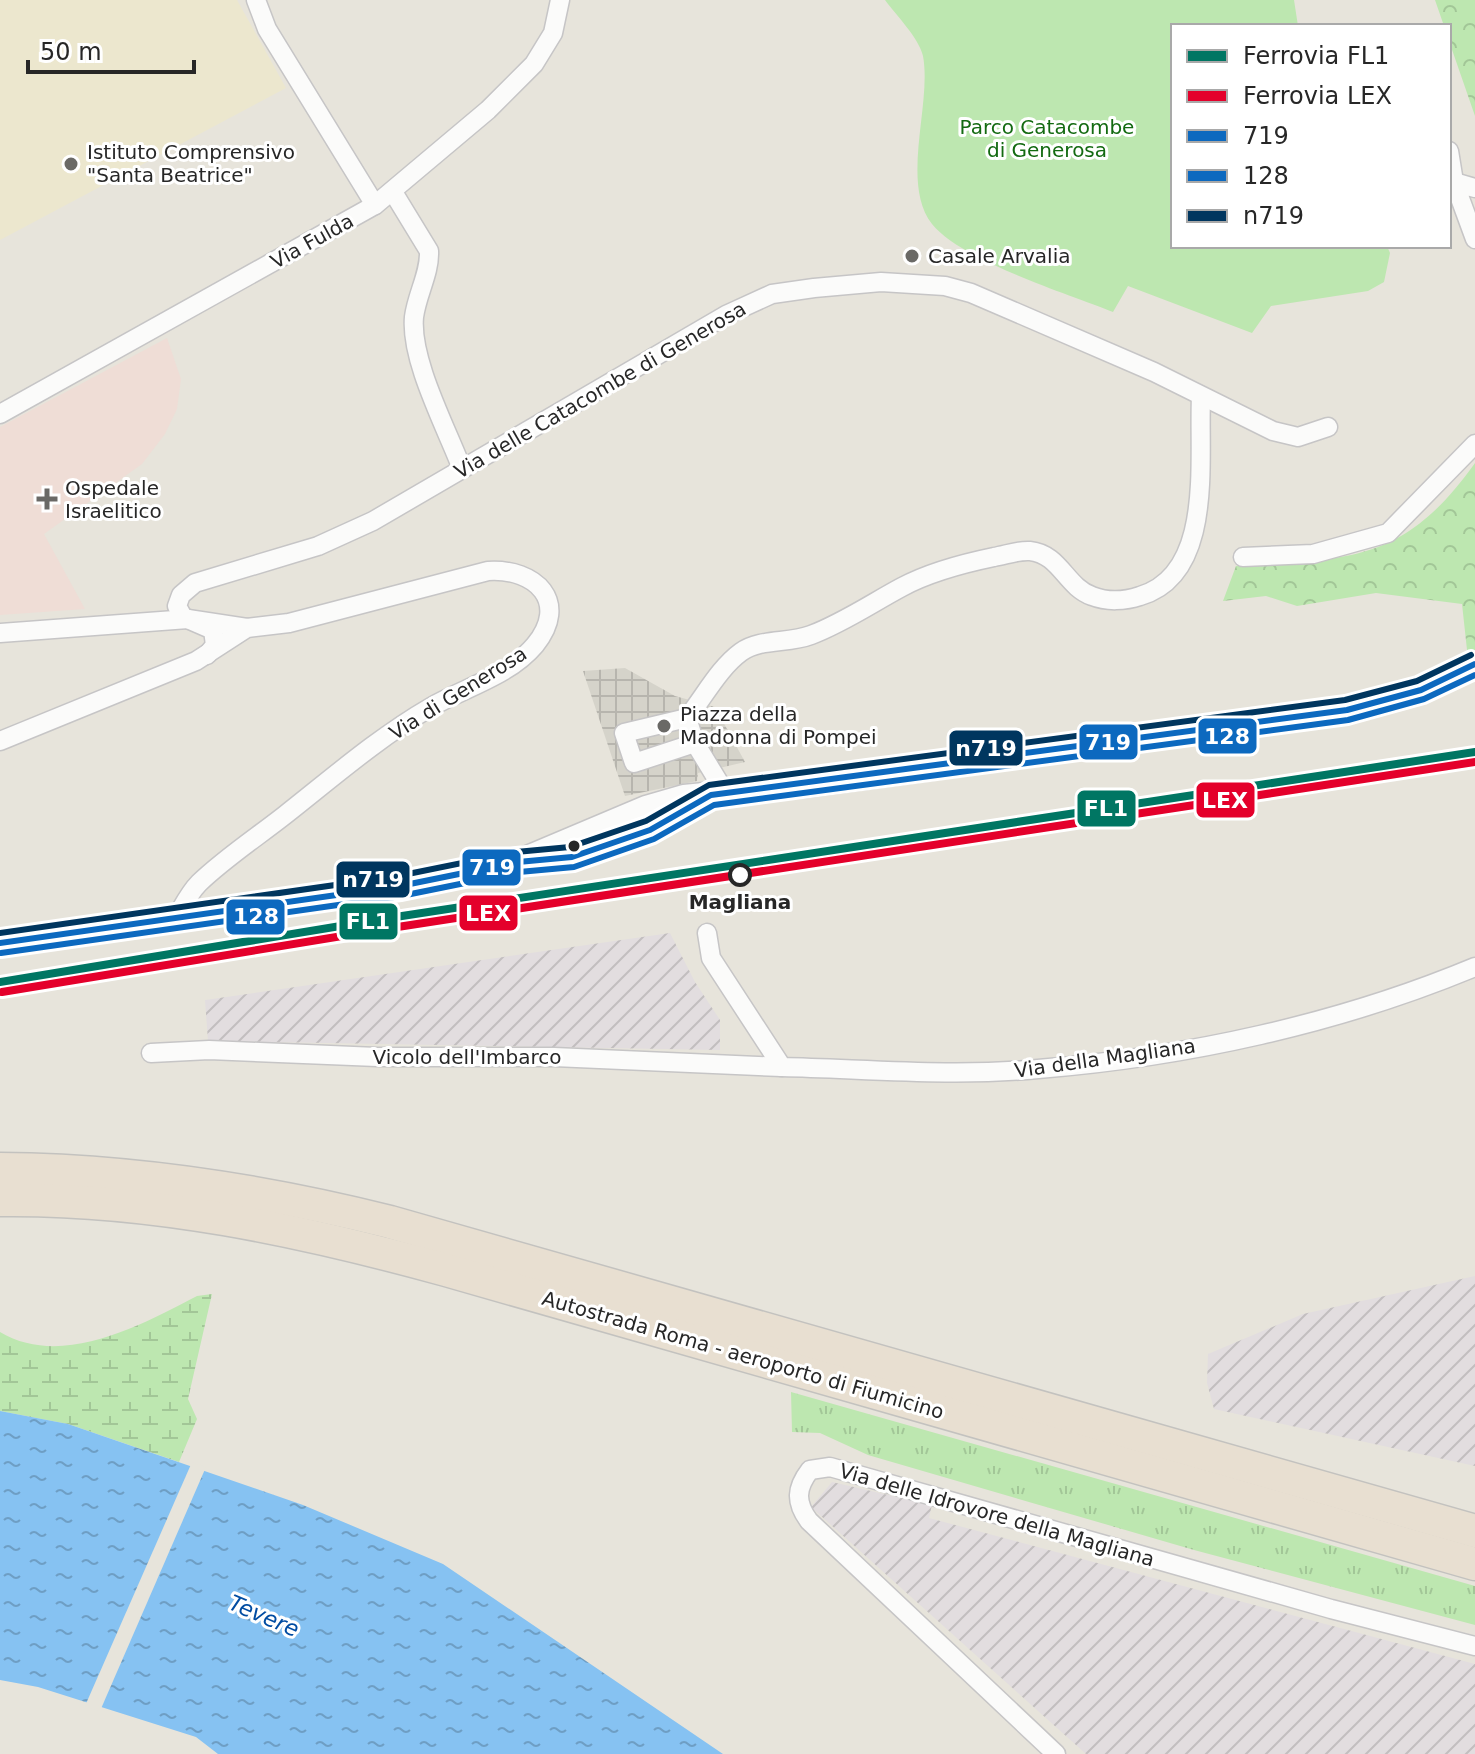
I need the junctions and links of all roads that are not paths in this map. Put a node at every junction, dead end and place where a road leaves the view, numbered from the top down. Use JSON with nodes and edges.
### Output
{"nodes":[{"id":1,"x":256,"y":0,"type":"edge"},
{"id":2,"x":560,"y":0,"type":"edge"},
{"id":3,"x":1451,"y":163,"type":"edge"},
{"id":4,"x":1454,"y":182,"type":"junction"},
{"id":5,"x":1475,"y":188,"type":"edge"},
{"id":6,"x":393,"y":192,"type":"junction"},
{"id":7,"x":375,"y":205,"type":"junction"},
{"id":8,"x":1475,"y":239,"type":"edge"},
{"id":9,"x":1201,"y":397,"type":"junction"},
{"id":10,"x":0,"y":414,"type":"edge"},
{"id":11,"x":1328,"y":427,"type":"dead end"},
{"id":12,"x":1475,"y":444,"type":"edge"},
{"id":13,"x":462,"y":469,"type":"junction"},
{"id":14,"x":1243,"y":557,"type":"dead end"},
{"id":15,"x":188,"y":619,"type":"junction"},
{"id":16,"x":247,"y":628,"type":"junction"},
{"id":17,"x":0,"y":633,"type":"edge"},
{"id":18,"x":207,"y":655,"type":"junction"},
{"id":19,"x":1475,"y":664,"type":"edge"},
{"id":20,"x":687,"y":718,"type":"junction"},
{"id":21,"x":0,"y":741,"type":"edge"},
{"id":22,"x":695,"y":743,"type":"junction"},
{"id":23,"x":718,"y":795,"type":"junction"},
{"id":24,"x":176,"y":918,"type":"junction"},
{"id":25,"x":707,"y":933,"type":"dead end"},
{"id":26,"x":0,"y":943,"type":"edge"},
{"id":27,"x":1475,"y":967,"type":"edge"},
{"id":28,"x":151,"y":1053,"type":"dead end"},
{"id":29,"x":782,"y":1067,"type":"junction"},
{"id":30,"x":0,"y":1169,"type":"edge"},
{"id":31,"x":0,"y":1200,"type":"edge"},
{"id":32,"x":1475,"y":1531,"type":"edge"},
{"id":33,"x":1475,"y":1564,"type":"edge"},
{"id":34,"x":1475,"y":1646,"type":"edge"},
{"id":35,"x":1056,"y":1754,"type":"edge"}],
"edges":[{"from":1,"to":7,"type":"street"},
{"from":2,"to":6,"type":"street","name":"Via Fulda"},
{"from":3,"to":4,"type":"street"},
{"from":4,"to":5,"type":"street"},
{"from":4,"to":8,"type":"street"},
{"from":6,"to":7,"type":"street","name":"Via Fulda"},
{"from":6,"to":13,"type":"street"},
{"from":7,"to":10,"type":"street","name":"Via Fulda"},
{"from":9,"to":11,"type":"street","name":"Via delle Catacombe di Generosa"},
{"from":9,"to":13,"type":"street","name":"Via delle Catacombe di Generosa"},
{"from":9,"to":20,"type":"street"},
{"from":12,"to":14,"type":"street"},
{"from":13,"to":15,"type":"street","name":"Via delle Catacombe di Generosa"},
{"from":15,"to":16,"type":"street"},
{"from":15,"to":17,"type":"street"},
{"from":15,"to":18,"type":"street"},
{"from":16,"to":18,"type":"street","name":"Via di Generosa"},
{"from":16,"to":24,"type":"street","name":"Via di Generosa"},
{"from":18,"to":21,"type":"street","name":"Via di Generosa"},
{"from":19,"to":23,"type":"main road"},
{"from":20,"to":22,"type":"street"},
{"from":20,"to":22,"type":"street"},
{"from":22,"to":23,"type":"street"},
{"from":23,"to":24,"type":"main road"},
{"from":24,"to":26,"type":"main road"},
{"from":25,"to":29,"type":"street"},
{"from":27,"to":29,"type":"street","name":"Via della Magliana"},
{"from":28,"to":29,"type":"street","name":"Vicolo dell'Imbarco"},
{"from":30,"to":32,"type":"highway","name":"Autostrada Roma - aeroporto di Fiumicino"},
{"from":31,"to":33,"type":"highway","name":"Autostrada Roma - aeroporto di Fiumicino"},
{"from":34,"to":35,"type":"street","name":"Via delle Idrovore della Magliana"}]}
